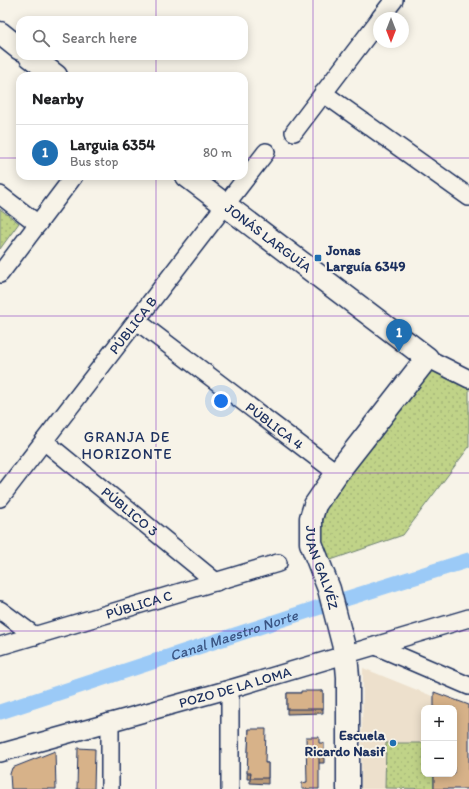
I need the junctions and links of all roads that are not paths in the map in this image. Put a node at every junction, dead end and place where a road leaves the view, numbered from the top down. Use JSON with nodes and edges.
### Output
{"nodes":[{"id":1,"x":394,"y":0,"type":"edge"},
{"id":2,"x":385,"y":12,"type":"edge"},
{"id":3,"x":373,"y":28,"type":"edge"},
{"id":4,"x":0,"y":33,"type":"edge"},
{"id":5,"x":16,"y":46,"type":"edge"},
{"id":6,"x":35,"y":60,"type":"edge"},
{"id":7,"x":51,"y":72,"type":"edge"},
{"id":8,"x":323,"y":93,"type":"junction"},
{"id":9,"x":294,"y":132,"type":"dead end"},
{"id":10,"x":266,"y":152,"type":"dead end"},
{"id":11,"x":248,"y":176,"type":"edge"},
{"id":12,"x":71,"y":180,"type":"edge"},
{"id":13,"x":192,"y":180,"type":"edge"},
{"id":14,"x":245,"y":180,"type":"edge"},
{"id":15,"x":0,"y":195,"type":"edge"},
{"id":16,"x":469,"y":197,"type":"edge"},
{"id":17,"x":226,"y":205,"type":"junction"},
{"id":18,"x":38,"y":224,"type":"junction"},
{"id":19,"x":0,"y":274,"type":"edge"},
{"id":20,"x":137,"y":321,"type":"junction"},
{"id":21,"x":427,"y":358,"type":"junction"},
{"id":22,"x":469,"y":379,"type":"edge"},
{"id":23,"x":44,"y":441,"type":"junction"},
{"id":24,"x":337,"y":473,"type":"junction"},
{"id":25,"x":0,"y":498,"type":"edge"},
{"id":26,"x":278,"y":563,"type":"dead end"},
{"id":27,"x":216,"y":582,"type":"junction"},
{"id":28,"x":0,"y":610,"type":"edge"},
{"id":29,"x":469,"y":618,"type":"edge"},
{"id":30,"x":35,"y":636,"type":"junction"},
{"id":31,"x":0,"y":646,"type":"edge"},
{"id":32,"x":376,"y":646,"type":"junction"},
{"id":33,"x":346,"y":655,"type":"junction"},
{"id":34,"x":469,"y":686,"type":"edge"},
{"id":35,"x":230,"y":689,"type":"junction"},
{"id":36,"x":110,"y":722,"type":"junction"},
{"id":37,"x":0,"y":753,"type":"edge"},
{"id":38,"x":110,"y":789,"type":"edge"},
{"id":39,"x":230,"y":789,"type":"edge"},
{"id":40,"x":348,"y":789,"type":"edge"}],
"edges":[{"from":1,"to":2,"type":"street"},
{"from":3,"to":8,"type":"street"},
{"from":4,"to":5,"type":"main road"},
{"from":6,"to":7,"type":"main road"},
{"from":8,"to":9,"type":"street"},
{"from":8,"to":16,"type":"street"},
{"from":10,"to":11,"type":"street","name":"PÚBLICA B"},
{"from":12,"to":18,"type":"street"},
{"from":13,"to":17,"type":"main road","name":"JONÁS LARGUÍA"},
{"from":14,"to":17,"type":"street","name":"PÚBLICA B"},
{"from":15,"to":18,"type":"street"},
{"from":17,"to":20,"type":"street","name":"PÚBLICA B"},
{"from":17,"to":21,"type":"main road","name":"JONÁS LARGUÍA"},
{"from":18,"to":19,"type":"street"},
{"from":20,"to":23,"type":"street","name":"PÚBLICA B"},
{"from":20,"to":24,"type":"street","name":"PÚBLICA 4"},
{"from":21,"to":22,"type":"street","name":"JONÁS LARGUÍA"},
{"from":21,"to":24,"type":"main road","name":"JUAN GALVÉZ"},
{"from":23,"to":25,"type":"street","name":"PÚBLICA B"},
{"from":23,"to":27,"type":"street","name":"PÚBLICO 3"},
{"from":24,"to":33,"type":"main road","name":"JUAN GALVÉZ"},
{"from":26,"to":27,"type":"street","name":"PÚBLICA C"},
{"from":27,"to":30,"type":"street","name":"PÚBLICA C"},
{"from":28,"to":30,"type":"street"},
{"from":29,"to":32,"type":"street","name":"POZO DE LA LOMA"},
{"from":30,"to":31,"type":"street","name":"PÚBLICA C"},
{"from":32,"to":33,"type":"street","name":"POZO DE LA LOMA"},
{"from":32,"to":34,"type":"street"},
{"from":33,"to":35,"type":"street","name":"POZO DE LA LOMA"},
{"from":33,"to":40,"type":"main road","name":"JUAN GALVÉZ"},
{"from":35,"to":36,"type":"street","name":"POZO DE LA LOMA"},
{"from":35,"to":39,"type":"street"},
{"from":36,"to":37,"type":"street","name":"POZO DE LA LOMA"},
{"from":36,"to":38,"type":"street"}]}
